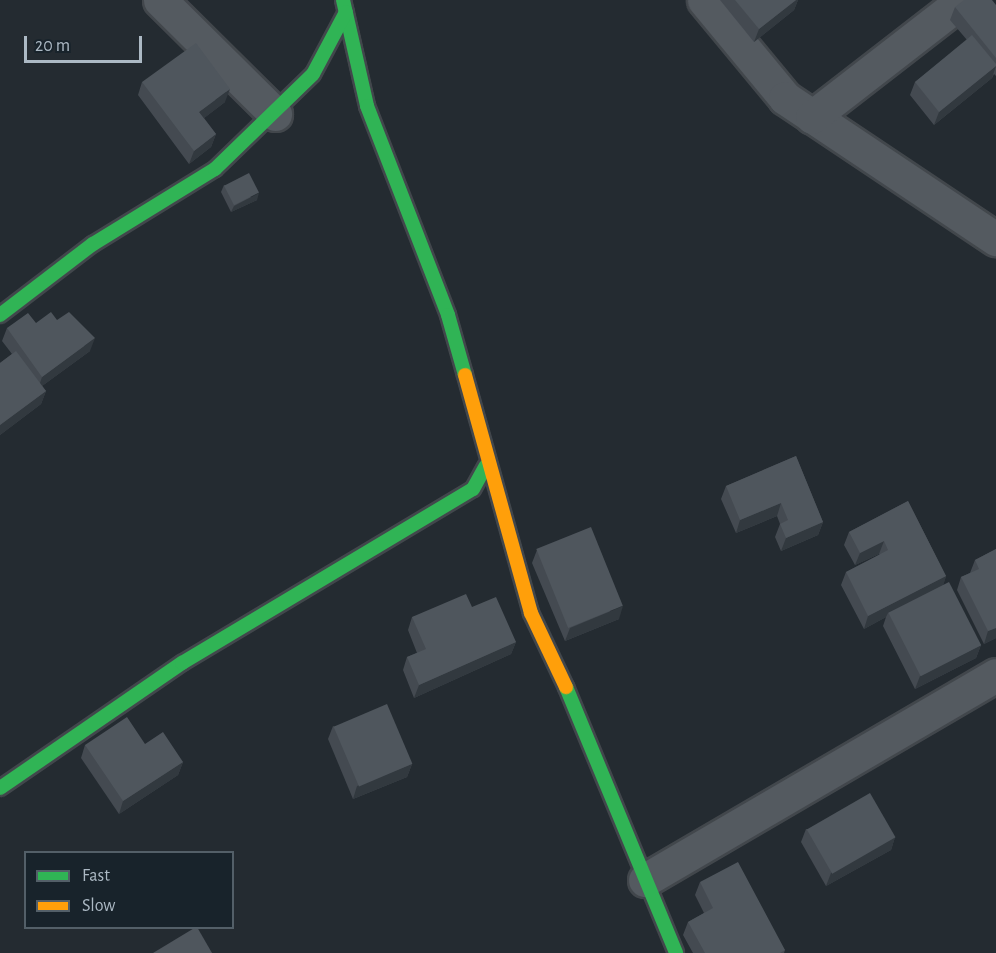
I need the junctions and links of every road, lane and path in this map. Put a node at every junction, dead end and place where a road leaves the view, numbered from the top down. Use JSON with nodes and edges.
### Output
{"nodes":[{"id":1,"x":160,"y":0,"type":"edge"},
{"id":2,"x":704,"y":0,"type":"edge"},
{"id":3,"x":963,"y":0,"type":"edge"},
{"id":4,"x":345,"y":6,"type":"edge"},
{"id":5,"x":275,"y":114,"type":"junction"},
{"id":6,"x":812,"y":117,"type":"junction"},
{"id":7,"x":996,"y":238,"type":"edge"},
{"id":8,"x":0,"y":315,"type":"edge"},
{"id":9,"x":486,"y":466,"type":"junction"},
{"id":10,"x":996,"y":675,"type":"edge"},
{"id":11,"x":0,"y":788,"type":"edge"},
{"id":12,"x":645,"y":880,"type":"junction"},
{"id":13,"x":675,"y":953,"type":"edge"}],
"edges":[{"from":1,"to":5,"type":"street"},
{"from":2,"to":6,"type":"street"},
{"from":3,"to":6,"type":"street"},
{"from":4,"to":5,"type":"street"},
{"from":4,"to":9,"type":"street"},
{"from":5,"to":8,"type":"street"},
{"from":6,"to":7,"type":"street"},
{"from":9,"to":11,"type":"street"},
{"from":9,"to":12,"type":"street"},
{"from":10,"to":12,"type":"street"},
{"from":12,"to":13,"type":"street"}]}
